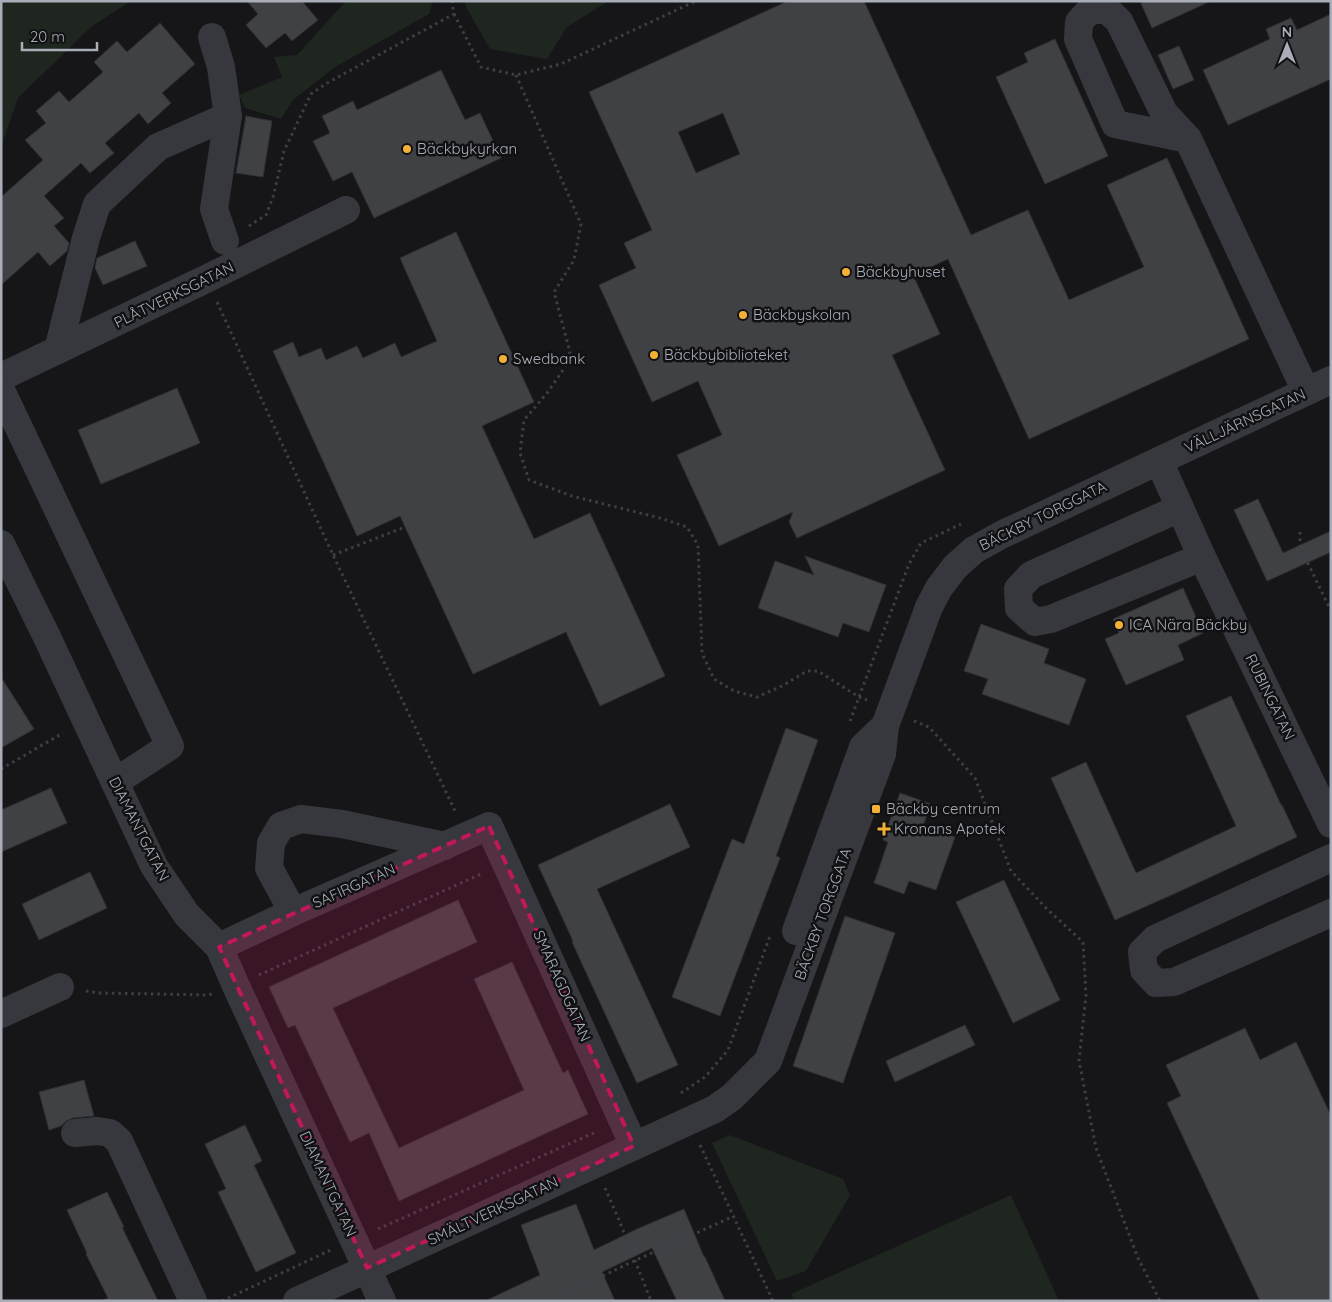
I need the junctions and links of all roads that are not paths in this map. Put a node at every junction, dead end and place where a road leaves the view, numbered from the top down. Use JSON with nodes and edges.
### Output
{"nodes":[{"id":1,"x":212,"y":37,"type":"dead end"},
{"id":2,"x":228,"y":116,"type":"junction"},
{"id":3,"x":1188,"y":139,"type":"junction"},
{"id":4,"x":346,"y":210,"type":"dead end"},
{"id":5,"x":225,"y":240,"type":"road end"},
{"id":6,"x":58,"y":350,"type":"junction"},
{"id":7,"x":1,"y":378,"type":"edge"},
{"id":8,"x":1331,"y":380,"type":"edge"},
{"id":9,"x":1,"y":390,"type":"edge"},
{"id":10,"x":1306,"y":391,"type":"junction"},
{"id":11,"x":1159,"y":461,"type":"junction"},
{"id":12,"x":1180,"y":508,"type":"junction"},
{"id":13,"x":1,"y":544,"type":"edge"},
{"id":14,"x":1202,"y":557,"type":"junction"},
{"id":15,"x":114,"y":782,"type":"junction"},
{"id":16,"x":1331,"y":824,"type":"edge"},
{"id":17,"x":489,"y":826,"type":"joint"},
{"id":18,"x":445,"y":846,"type":"junction"},
{"id":19,"x":1331,"y":858,"type":"edge"},
{"id":20,"x":293,"y":912,"type":"junction"},
{"id":21,"x":1331,"y":913,"type":"edge"},
{"id":22,"x":219,"y":947,"type":"junction"},
{"id":23,"x":60,"y":987,"type":"road end"},
{"id":24,"x":1,"y":1014,"type":"edge"},
{"id":25,"x":688,"y":1121,"type":"joint"},
{"id":26,"x":75,"y":1133,"type":"dead end"},
{"id":27,"x":634,"y":1146,"type":"junction"},
{"id":28,"x":367,"y":1268,"type":"junction"},
{"id":29,"x":193,"y":1301,"type":"edge"},
{"id":30,"x":297,"y":1301,"type":"edge"},
{"id":31,"x":382,"y":1301,"type":"edge"}],
"edges":[{"from":1,"to":2,"type":"street"},
{"from":2,"to":5,"type":"street"},
{"from":2,"to":6,"type":"street"},
{"from":3,"to":3,"type":"street"},
{"from":3,"to":10,"type":"street"},
{"from":4,"to":6,"type":"street","name":"PLÅTVERKSGATAN"},
{"from":6,"to":7,"type":"street","name":"PLÅTVERKSGATAN"},
{"from":8,"to":10,"type":"street","name":"VÄLLJÄRNSGATAN"},
{"from":9,"to":15,"type":"street"},
{"from":10,"to":11,"type":"street","name":"VÄLLJÄRNSGATAN"},
{"from":11,"to":12,"type":"street","name":"RUBINGATAN"},
{"from":11,"to":25,"type":"street","name":"BÄCKBY TORGGATA"},
{"from":12,"to":14,"type":"street","name":"RUBINGATAN"},
{"from":12,"to":14,"type":"street"},
{"from":13,"to":15,"type":"street","name":"DIAMANTGATAN"},
{"from":14,"to":16,"type":"street","name":"RUBINGATAN"},
{"from":15,"to":22,"type":"street","name":"DIAMANTGATAN"},
{"from":17,"to":18,"type":"street","name":"SAFIRGATAN"},
{"from":17,"to":27,"type":"street","name":"SMARAGDGATAN"},
{"from":18,"to":20,"type":"street","name":"SAFIRGATAN"},
{"from":18,"to":20,"type":"street"},
{"from":19,"to":21,"type":"street"},
{"from":20,"to":22,"type":"street","name":"SAFIRGATAN"},
{"from":22,"to":28,"type":"street","name":"DIAMANTGATAN"},
{"from":23,"to":24,"type":"street"},
{"from":25,"to":27,"type":"street","name":"SMÄLTVERKSGATAN"},
{"from":26,"to":29,"type":"street"},
{"from":27,"to":28,"type":"street","name":"SMÄLTVERKSGATAN"},
{"from":28,"to":30,"type":"street","name":"SMÄLTVERKSGATAN"},
{"from":28,"to":31,"type":"street","name":"DIAMANTGATAN"}]}
